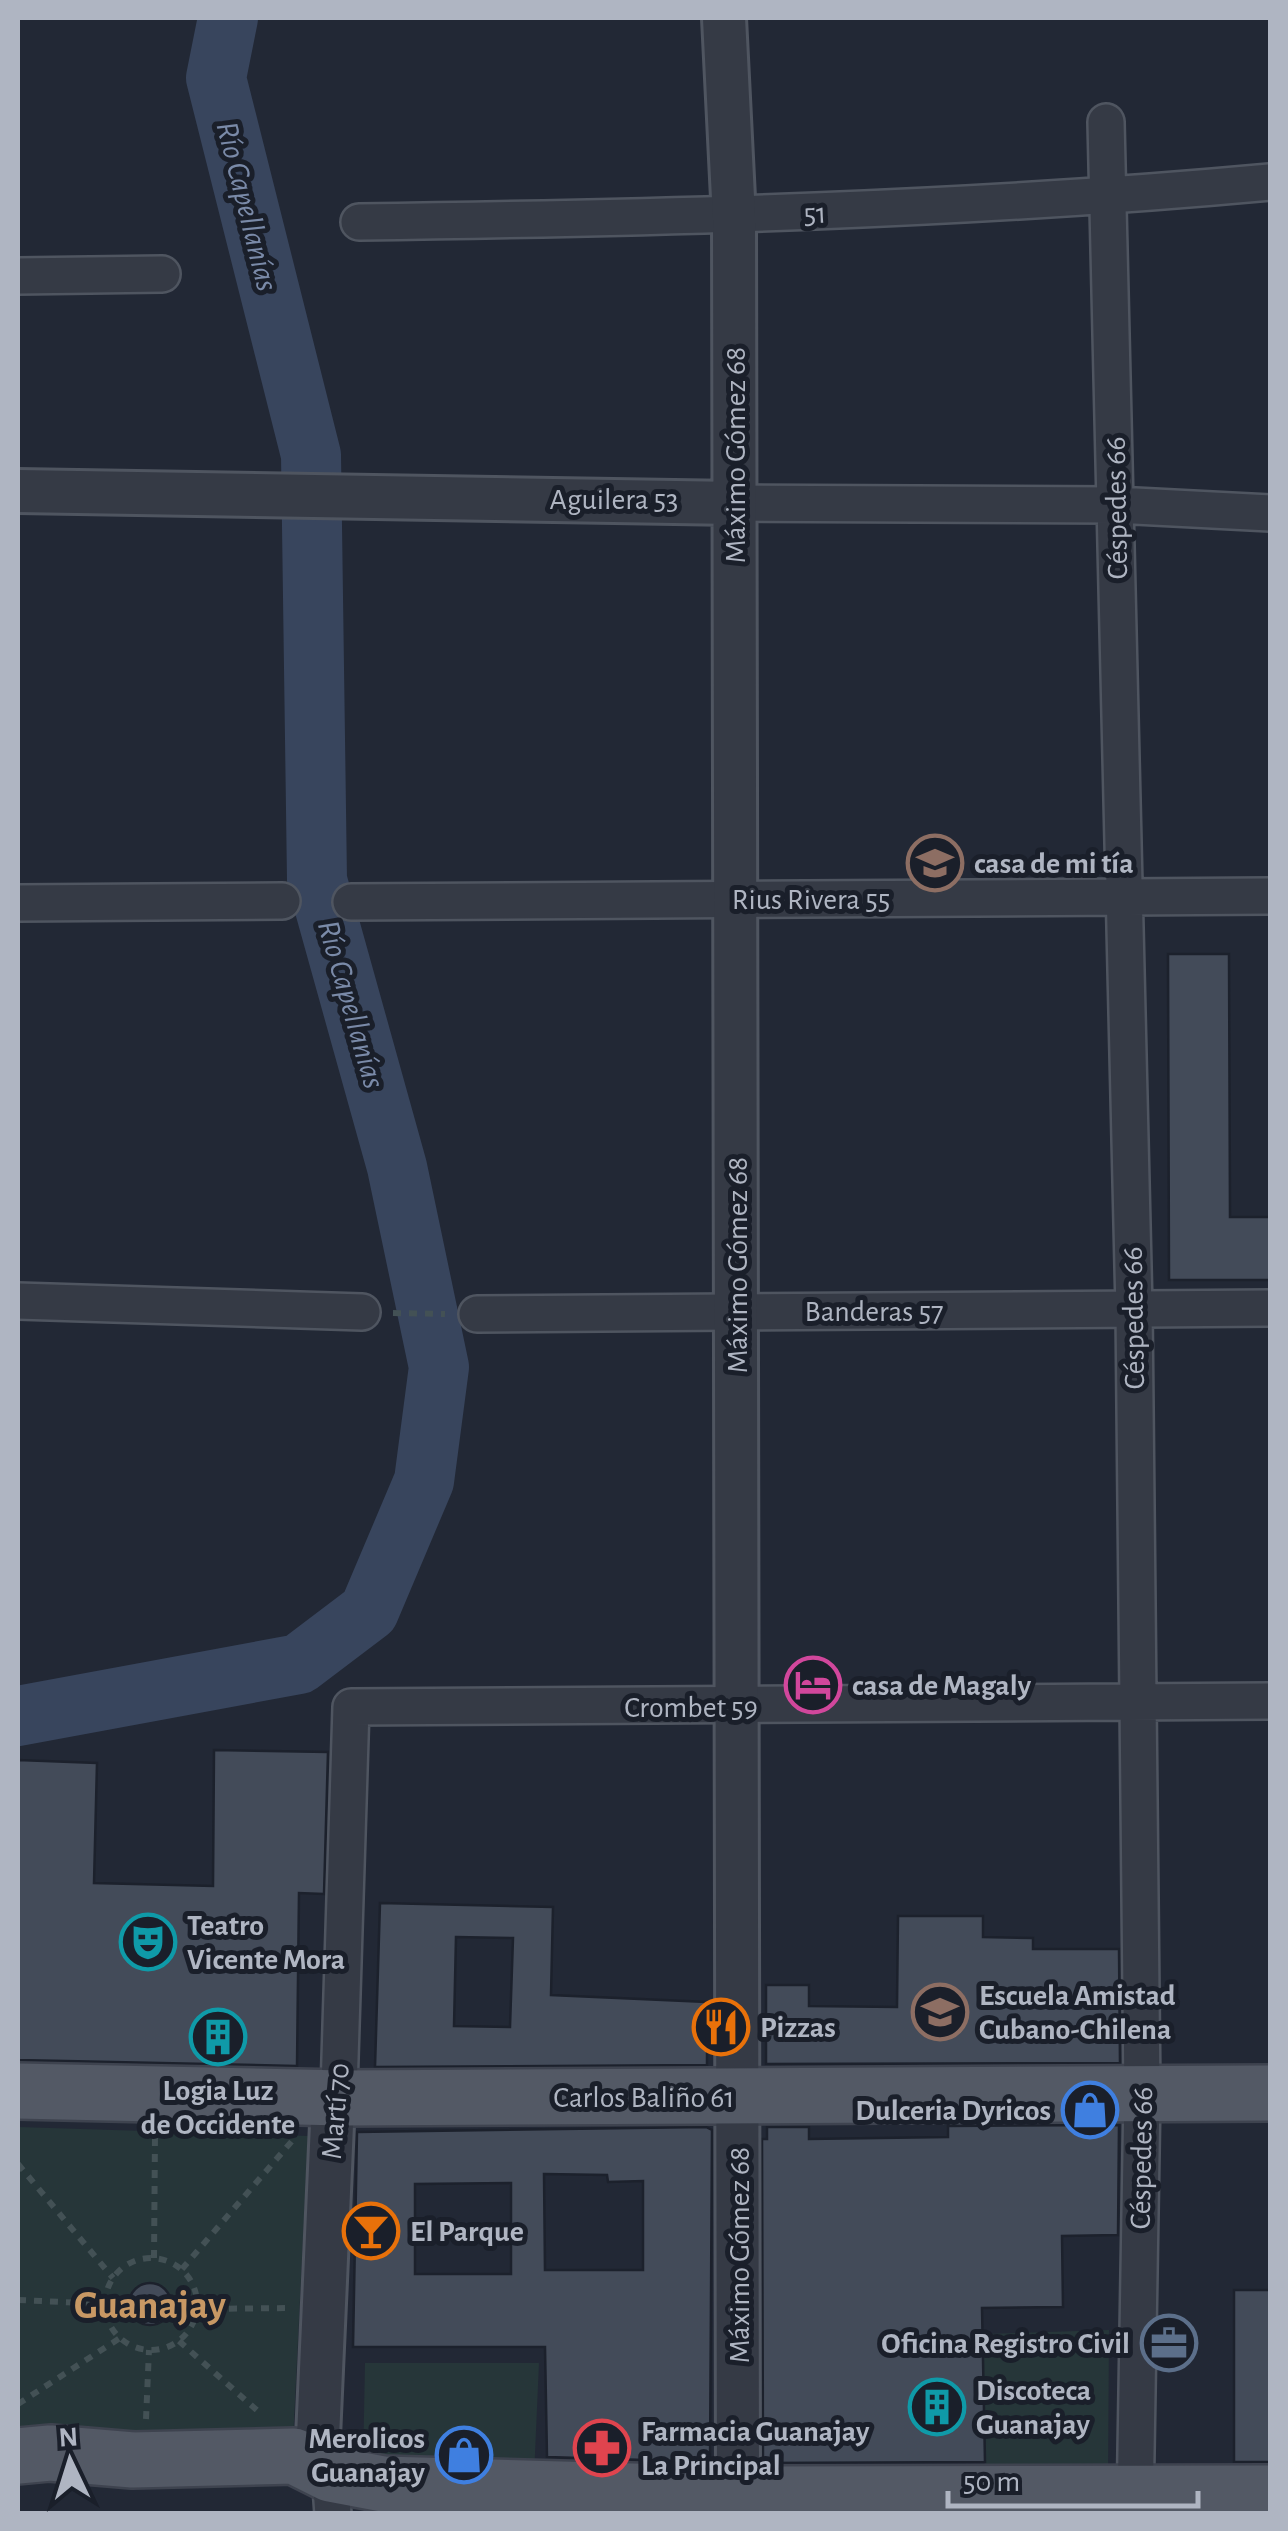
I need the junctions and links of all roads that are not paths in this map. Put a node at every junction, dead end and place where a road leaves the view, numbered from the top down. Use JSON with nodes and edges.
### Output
{"nodes":[{"id":1,"x":724,"y":18,"type":"edge"},
{"id":2,"x":1106,"y":122,"type":"dead end"},
{"id":3,"x":1270,"y":182,"type":"edge"},
{"id":4,"x":1111,"y":197,"type":"junction"},
{"id":5,"x":734,"y":218,"type":"junction"},
{"id":6,"x":360,"y":222,"type":"dead end"},
{"id":7,"x":162,"y":274,"type":"dead end"},
{"id":8,"x":18,"y":276,"type":"edge"},
{"id":9,"x":18,"y":491,"type":"edge"},
{"id":10,"x":735,"y":503,"type":"junction"},
{"id":11,"x":1116,"y":505,"type":"junction"},
{"id":12,"x":1270,"y":513,"type":"edge"},
{"id":13,"x":1270,"y":896,"type":"edge"},
{"id":14,"x":1122,"y":897,"type":"junction"},
{"id":15,"x":736,"y":900,"type":"junction"},
{"id":16,"x":282,"y":901,"type":"dead end"},
{"id":17,"x":351,"y":902,"type":"dead end"},
{"id":18,"x":18,"y":903,"type":"edge"},
{"id":19,"x":18,"y":1300,"type":"edge"},
{"id":20,"x":1270,"y":1308,"type":"edge"},
{"id":21,"x":1134,"y":1309,"type":"junction"},
{"id":22,"x":362,"y":1312,"type":"road end"},
{"id":23,"x":737,"y":1312,"type":"junction"},
{"id":24,"x":477,"y":1314,"type":"road end"},
{"id":25,"x":1270,"y":1701,"type":"edge"},
{"id":26,"x":1138,"y":1705,"type":"junction"},
{"id":27,"x":738,"y":1706,"type":"junction"},
{"id":28,"x":351,"y":1708,"type":"joint"},
{"id":29,"x":18,"y":2091,"type":"edge"},
{"id":30,"x":1270,"y":2093,"type":"edge"},
{"id":31,"x":338,"y":2094,"type":"junction"},
{"id":32,"x":1142,"y":2094,"type":"junction"},
{"id":33,"x":739,"y":2097,"type":"junction"},
{"id":34,"x":18,"y":2456,"type":"edge"},
{"id":35,"x":331,"y":2494,"type":"edge"},
{"id":36,"x":1270,"y":2494,"type":"edge"},
{"id":37,"x":1135,"y":2503,"type":"edge"},
{"id":38,"x":738,"y":2504,"type":"edge"}],
"edges":[{"from":1,"to":5,"type":"street","name":"Máximo Gómez 68"},
{"from":2,"to":4,"type":"street","name":"Céspedes 66"},
{"from":3,"to":4,"type":"street","name":"51"},
{"from":4,"to":5,"type":"street","name":"51"},
{"from":4,"to":11,"type":"street","name":"Céspedes 66"},
{"from":5,"to":6,"type":"street","name":"51"},
{"from":5,"to":10,"type":"street","name":"Máximo Gómez 68"},
{"from":7,"to":8,"type":"street"},
{"from":9,"to":10,"type":"street","name":"Aguilera 53"},
{"from":10,"to":11,"type":"street","name":"Aguilera 53"},
{"from":10,"to":15,"type":"street","name":"Máximo Gómez 68"},
{"from":11,"to":12,"type":"street","name":"Aguilera 53"},
{"from":11,"to":14,"type":"street","name":"Céspedes 66"},
{"from":13,"to":14,"type":"street","name":"Rius Rivera 55"},
{"from":14,"to":15,"type":"street","name":"Rius Rivera 55"},
{"from":14,"to":21,"type":"street","name":"Céspedes 66"},
{"from":15,"to":17,"type":"street","name":"Rius Rivera 55"},
{"from":15,"to":23,"type":"street","name":"Máximo Gómez 68"},
{"from":16,"to":18,"type":"street"},
{"from":19,"to":22,"type":"street"},
{"from":20,"to":21,"type":"street","name":"Banderas 57"},
{"from":21,"to":23,"type":"street","name":"Banderas 57"},
{"from":21,"to":26,"type":"street","name":"Céspedes 66"},
{"from":23,"to":24,"type":"street","name":"Banderas 57"},
{"from":23,"to":27,"type":"street","name":"Máximo Gómez 68"},
{"from":25,"to":26,"type":"street","name":"Crombet 59"},
{"from":26,"to":27,"type":"street","name":"Crombet 59"},
{"from":26,"to":32,"type":"street","name":"Céspedes 66"},
{"from":27,"to":28,"type":"street","name":"Crombet 59"},
{"from":27,"to":33,"type":"street","name":"Máximo Gómez 68"},
{"from":28,"to":31,"type":"street","name":"Martí 70"},
{"from":29,"to":31,"type":"main road","name":"Carlos Baliño 61"},
{"from":30,"to":32,"type":"main road","name":"Carlos Baliño 61"},
{"from":31,"to":33,"type":"main road","name":"Carlos Baliño 61"},
{"from":31,"to":35,"type":"street","name":"Martí 70"},
{"from":32,"to":33,"type":"main road","name":"Carlos Baliño 61"},
{"from":32,"to":37,"type":"street","name":"Céspedes 66"},
{"from":33,"to":38,"type":"street","name":"Máximo Gómez 68"},
{"from":34,"to":35,"type":"main road"},
{"from":35,"to":38,"type":"main road"},
{"from":36,"to":37,"type":"main road"},
{"from":37,"to":38,"type":"main road"}]}
